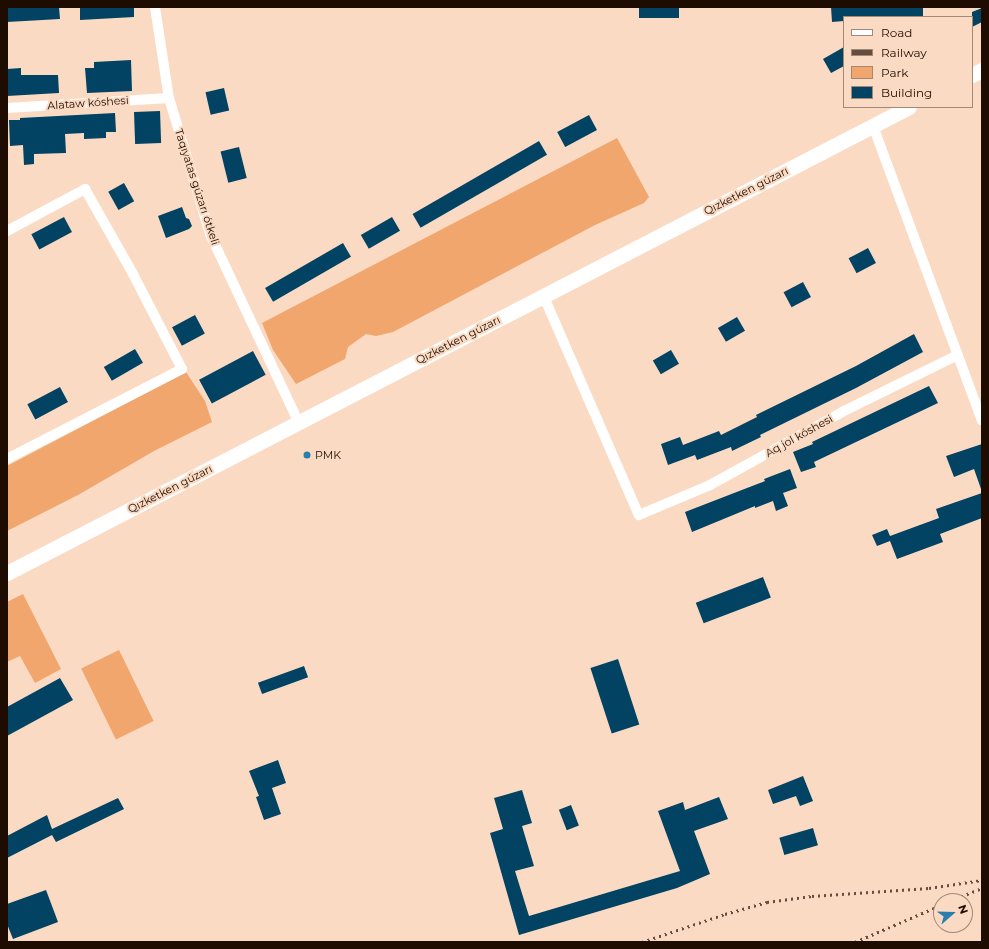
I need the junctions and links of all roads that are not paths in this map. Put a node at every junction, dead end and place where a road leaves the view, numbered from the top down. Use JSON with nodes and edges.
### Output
{"nodes":[{"id":1,"x":155,"y":7,"type":"edge"},
{"id":2,"x":982,"y":70,"type":"edge"},
{"id":3,"x":973,"y":74,"type":"edge"},
{"id":4,"x":169,"y":98,"type":"junction"},
{"id":5,"x":7,"y":108,"type":"edge"},
{"id":6,"x":907,"y":108,"type":"edge"},
{"id":7,"x":873,"y":126,"type":"junction"},
{"id":8,"x":7,"y":231,"type":"edge"},
{"id":9,"x":544,"y":297,"type":"junction"},
{"id":10,"x":958,"y":355,"type":"junction"},
{"id":11,"x":982,"y":420,"type":"edge"},
{"id":12,"x":299,"y":422,"type":"junction"},
{"id":13,"x":7,"y":459,"type":"edge"},
{"id":14,"x":7,"y":573,"type":"edge"}],
"edges":[{"from":1,"to":4,"type":"street","name":"Taqıyatas gúzarı ótkeli"},
{"from":2,"to":3,"type":"street"},
{"from":4,"to":5,"type":"street","name":"Alataw kóshesi"},
{"from":4,"to":12,"type":"street","name":"Taqıyatas gúzarı ótkeli"},
{"from":6,"to":7,"type":"street","name":"Qızketken gúzarı"},
{"from":7,"to":9,"type":"street","name":"Qızketken gúzarı"},
{"from":7,"to":10,"type":"street"},
{"from":8,"to":13,"type":"street"},
{"from":9,"to":10,"type":"street","name":"Aq jol kóshesi"},
{"from":9,"to":12,"type":"street","name":"Qızketken gúzarı"},
{"from":10,"to":11,"type":"street"},
{"from":12,"to":14,"type":"street","name":"Qızketken gúzarı"}]}
